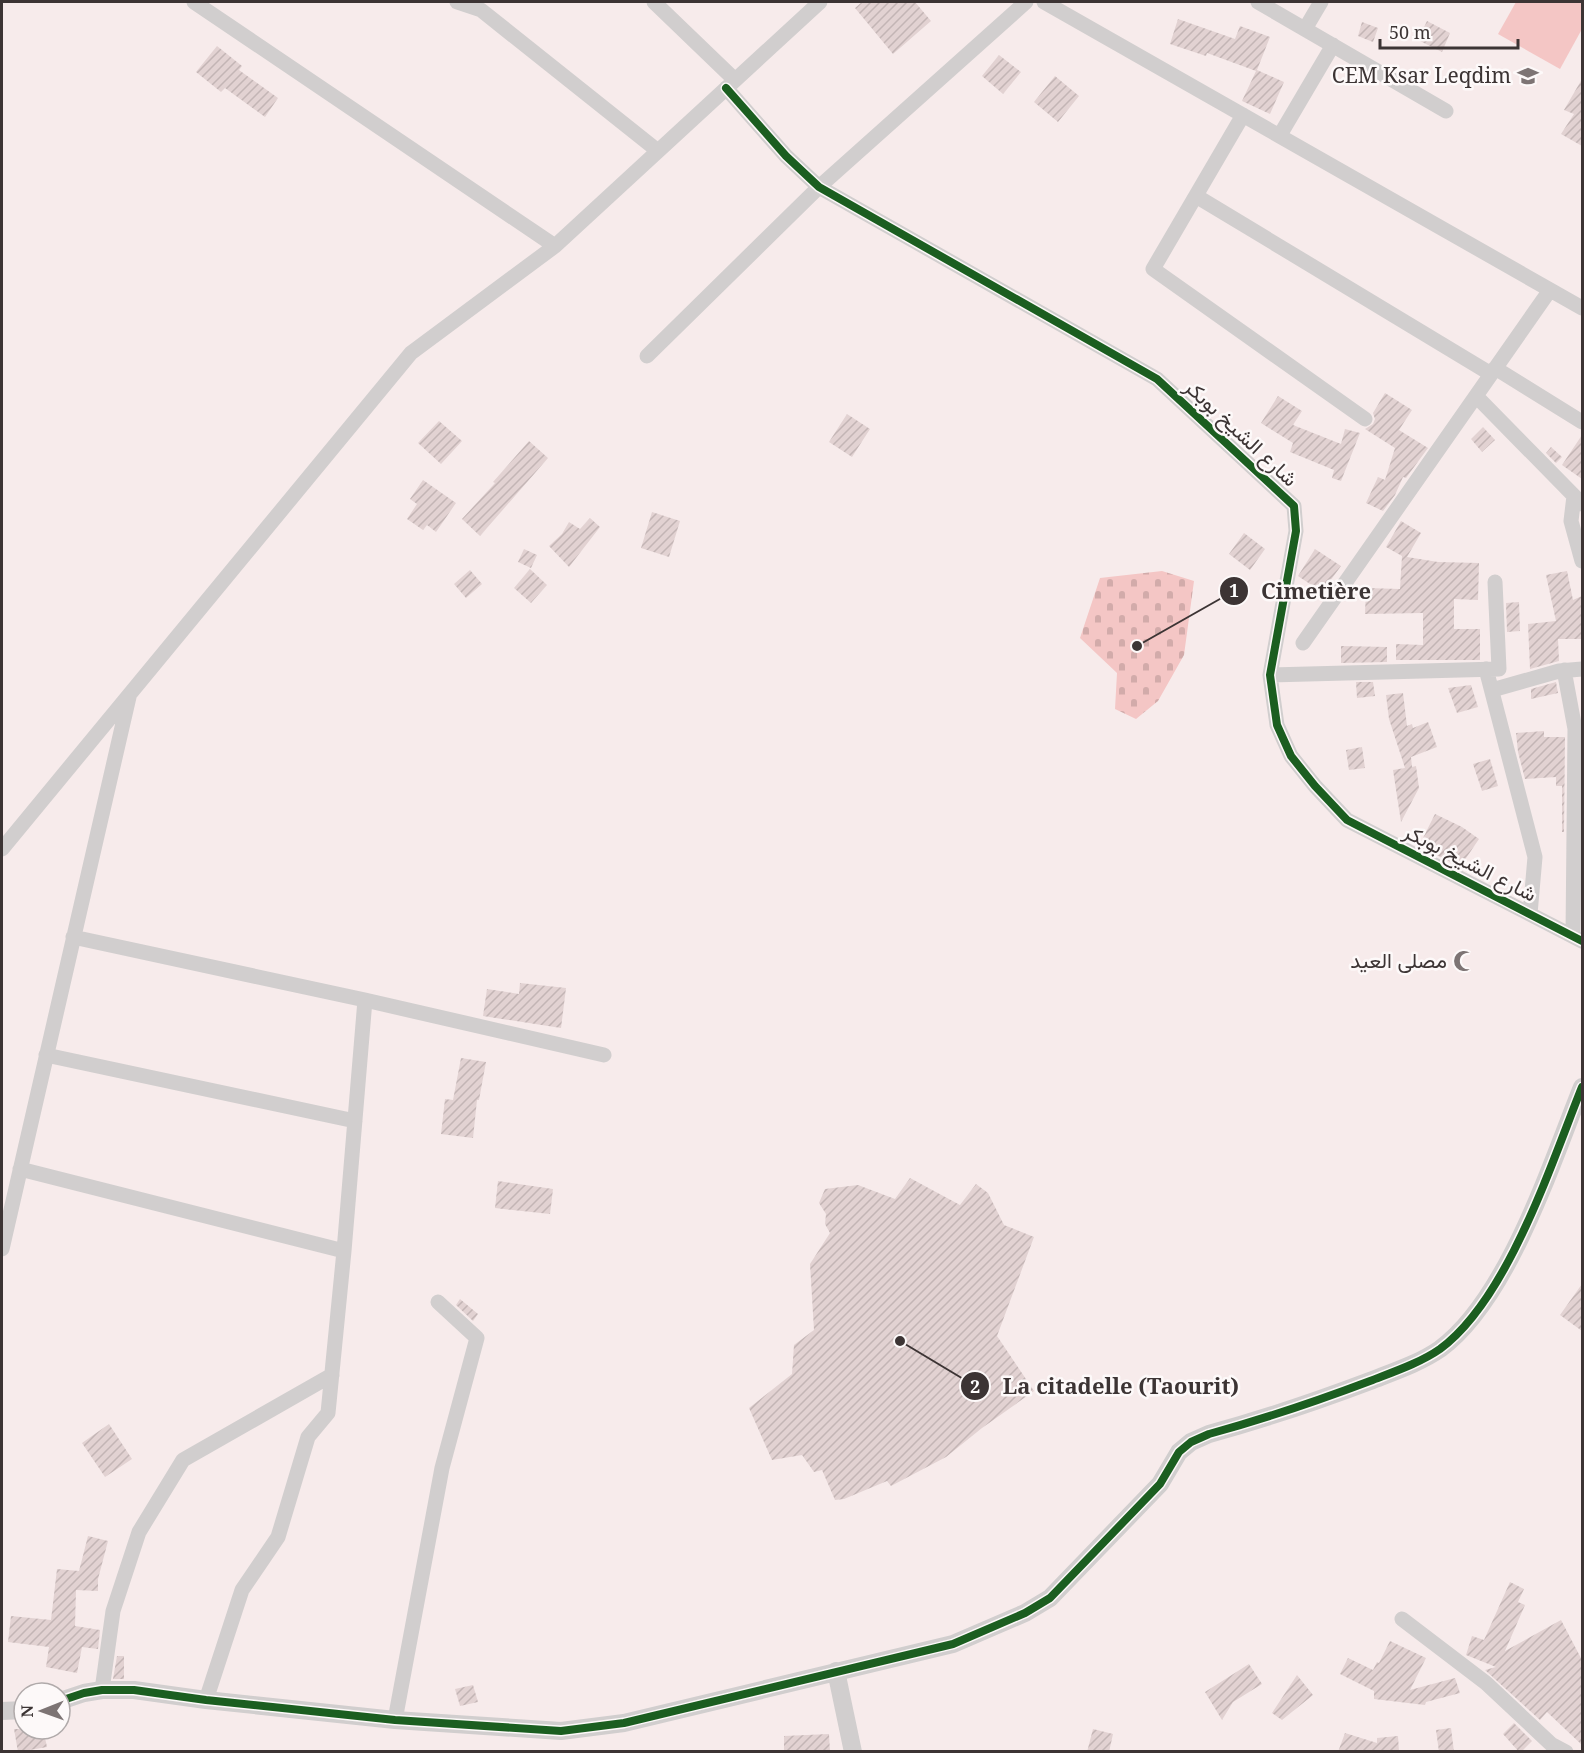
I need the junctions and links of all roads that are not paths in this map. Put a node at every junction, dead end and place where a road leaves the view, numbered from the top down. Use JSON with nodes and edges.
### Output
{"nodes":[{"id":1,"x":194,"y":2,"type":"edge"},
{"id":2,"x":457,"y":2,"type":"edge"},
{"id":3,"x":654,"y":2,"type":"edge"},
{"id":4,"x":820,"y":2,"type":"edge"},
{"id":5,"x":1026,"y":2,"type":"edge"},
{"id":6,"x":1044,"y":2,"type":"edge"},
{"id":7,"x":1258,"y":2,"type":"edge"},
{"id":8,"x":1321,"y":2,"type":"edge"},
{"id":9,"x":1305,"y":29,"type":"junction"},
{"id":10,"x":1333,"y":45,"type":"junction"},
{"id":11,"x":730,"y":84,"type":"junction"},
{"id":12,"x":1446,"y":111,"type":"dead end"},
{"id":13,"x":1243,"y":115,"type":"junction"},
{"id":14,"x":1280,"y":135,"type":"junction"},
{"id":15,"x":658,"y":151,"type":"junction"},
{"id":16,"x":819,"y":188,"type":"junction"},
{"id":17,"x":1196,"y":196,"type":"junction"},
{"id":18,"x":555,"y":246,"type":"junction"},
{"id":19,"x":1550,"y":290,"type":"junction"},
{"id":20,"x":1582,"y":308,"type":"edge"},
{"id":21,"x":647,"y":356,"type":"dead end"},
{"id":22,"x":1493,"y":371,"type":"junction"},
{"id":23,"x":1476,"y":396,"type":"junction"},
{"id":24,"x":1365,"y":419,"type":"dead end"},
{"id":25,"x":1582,"y":422,"type":"edge"},
{"id":26,"x":1578,"y":500,"type":"edge"},
{"id":27,"x":1582,"y":561,"type":"edge"},
{"id":28,"x":1495,"y":582,"type":"dead end"},
{"id":29,"x":1303,"y":643,"type":"dead end"},
{"id":30,"x":1486,"y":669,"type":"junction"},
{"id":31,"x":1582,"y":669,"type":"edge"},
{"id":32,"x":1564,"y":670,"type":"junction"},
{"id":33,"x":1270,"y":675,"type":"junction"},
{"id":34,"x":1492,"y":690,"type":"junction"},
{"id":35,"x":129,"y":694,"type":"junction"},
{"id":36,"x":2,"y":849,"type":"edge"},
{"id":37,"x":1530,"y":914,"type":"junction"},
{"id":38,"x":73,"y":937,"type":"junction"},
{"id":39,"x":1578,"y":939,"type":"edge"},
{"id":40,"x":365,"y":1000,"type":"junction"},
{"id":41,"x":46,"y":1055,"type":"junction"},
{"id":42,"x":604,"y":1055,"type":"dead end"},
{"id":43,"x":1582,"y":1087,"type":"edge"},
{"id":44,"x":355,"y":1121,"type":"junction"},
{"id":45,"x":20,"y":1169,"type":"junction"},
{"id":46,"x":2,"y":1249,"type":"edge"},
{"id":47,"x":344,"y":1251,"type":"junction"},
{"id":48,"x":438,"y":1302,"type":"dead end"},
{"id":49,"x":332,"y":1376,"type":"junction"},
{"id":50,"x":1402,"y":1618,"type":"dead end"},
{"id":51,"x":836,"y":1671,"type":"junction"},
{"id":52,"x":102,"y":1690,"type":"junction"},
{"id":53,"x":72,"y":1698,"type":"edge"},
{"id":54,"x":206,"y":1700,"type":"junction"},
{"id":55,"x":395,"y":1720,"type":"junction"},
{"id":56,"x":853,"y":1752,"type":"edge"},
{"id":57,"x":1566,"y":1752,"type":"edge"}],
"edges":[{"from":1,"to":18,"type":"street"},
{"from":2,"to":15,"type":"street"},
{"from":3,"to":11,"type":"street","name":"شارع الشيخ بوبكر"},
{"from":4,"to":11,"type":"street"},
{"from":5,"to":16,"type":"street"},
{"from":6,"to":13,"type":"street"},
{"from":7,"to":9,"type":"street"},
{"from":8,"to":9,"type":"street"},
{"from":9,"to":10,"type":"street"},
{"from":10,"to":12,"type":"street"},
{"from":10,"to":14,"type":"street"},
{"from":11,"to":15,"type":"street"},
{"from":11,"to":16,"type":"street","name":"شارع الشيخ بوبكر"},
{"from":13,"to":14,"type":"street"},
{"from":13,"to":17,"type":"street"},
{"from":14,"to":19,"type":"street"},
{"from":15,"to":18,"type":"street"},
{"from":16,"to":21,"type":"street"},
{"from":16,"to":33,"type":"street","name":"شارع الشيخ بوبكر"},
{"from":17,"to":22,"type":"street"},
{"from":17,"to":24,"type":"street"},
{"from":18,"to":35,"type":"street"},
{"from":19,"to":20,"type":"street"},
{"from":19,"to":22,"type":"street"},
{"from":22,"to":23,"type":"street"},
{"from":22,"to":25,"type":"street"},
{"from":23,"to":26,"type":"street"},
{"from":23,"to":29,"type":"street"},
{"from":26,"to":27,"type":"street"},
{"from":28,"to":30,"type":"street"},
{"from":30,"to":33,"type":"street"},
{"from":30,"to":34,"type":"street"},
{"from":31,"to":32,"type":"street"},
{"from":32,"to":34,"type":"street"},
{"from":32,"to":39,"type":"street"},
{"from":33,"to":37,"type":"street","name":"شارع الشيخ بوبكر"},
{"from":34,"to":37,"type":"street"},
{"from":35,"to":36,"type":"street"},
{"from":35,"to":38,"type":"street"},
{"from":37,"to":39,"type":"street","name":"شارع الشيخ بوبكر"},
{"from":38,"to":40,"type":"street"},
{"from":38,"to":41,"type":"street"},
{"from":40,"to":42,"type":"street"},
{"from":40,"to":44,"type":"street"},
{"from":41,"to":44,"type":"street"},
{"from":41,"to":45,"type":"street"},
{"from":43,"to":51,"type":"street"},
{"from":44,"to":47,"type":"street"},
{"from":45,"to":46,"type":"street"},
{"from":45,"to":47,"type":"street"},
{"from":47,"to":49,"type":"street"},
{"from":48,"to":55,"type":"street"},
{"from":49,"to":52,"type":"street"},
{"from":49,"to":54,"type":"street"},
{"from":50,"to":57,"type":"street"},
{"from":51,"to":55,"type":"street"},
{"from":51,"to":56,"type":"street"},
{"from":52,"to":53,"type":"street"},
{"from":52,"to":54,"type":"street"},
{"from":54,"to":55,"type":"street"}]}
